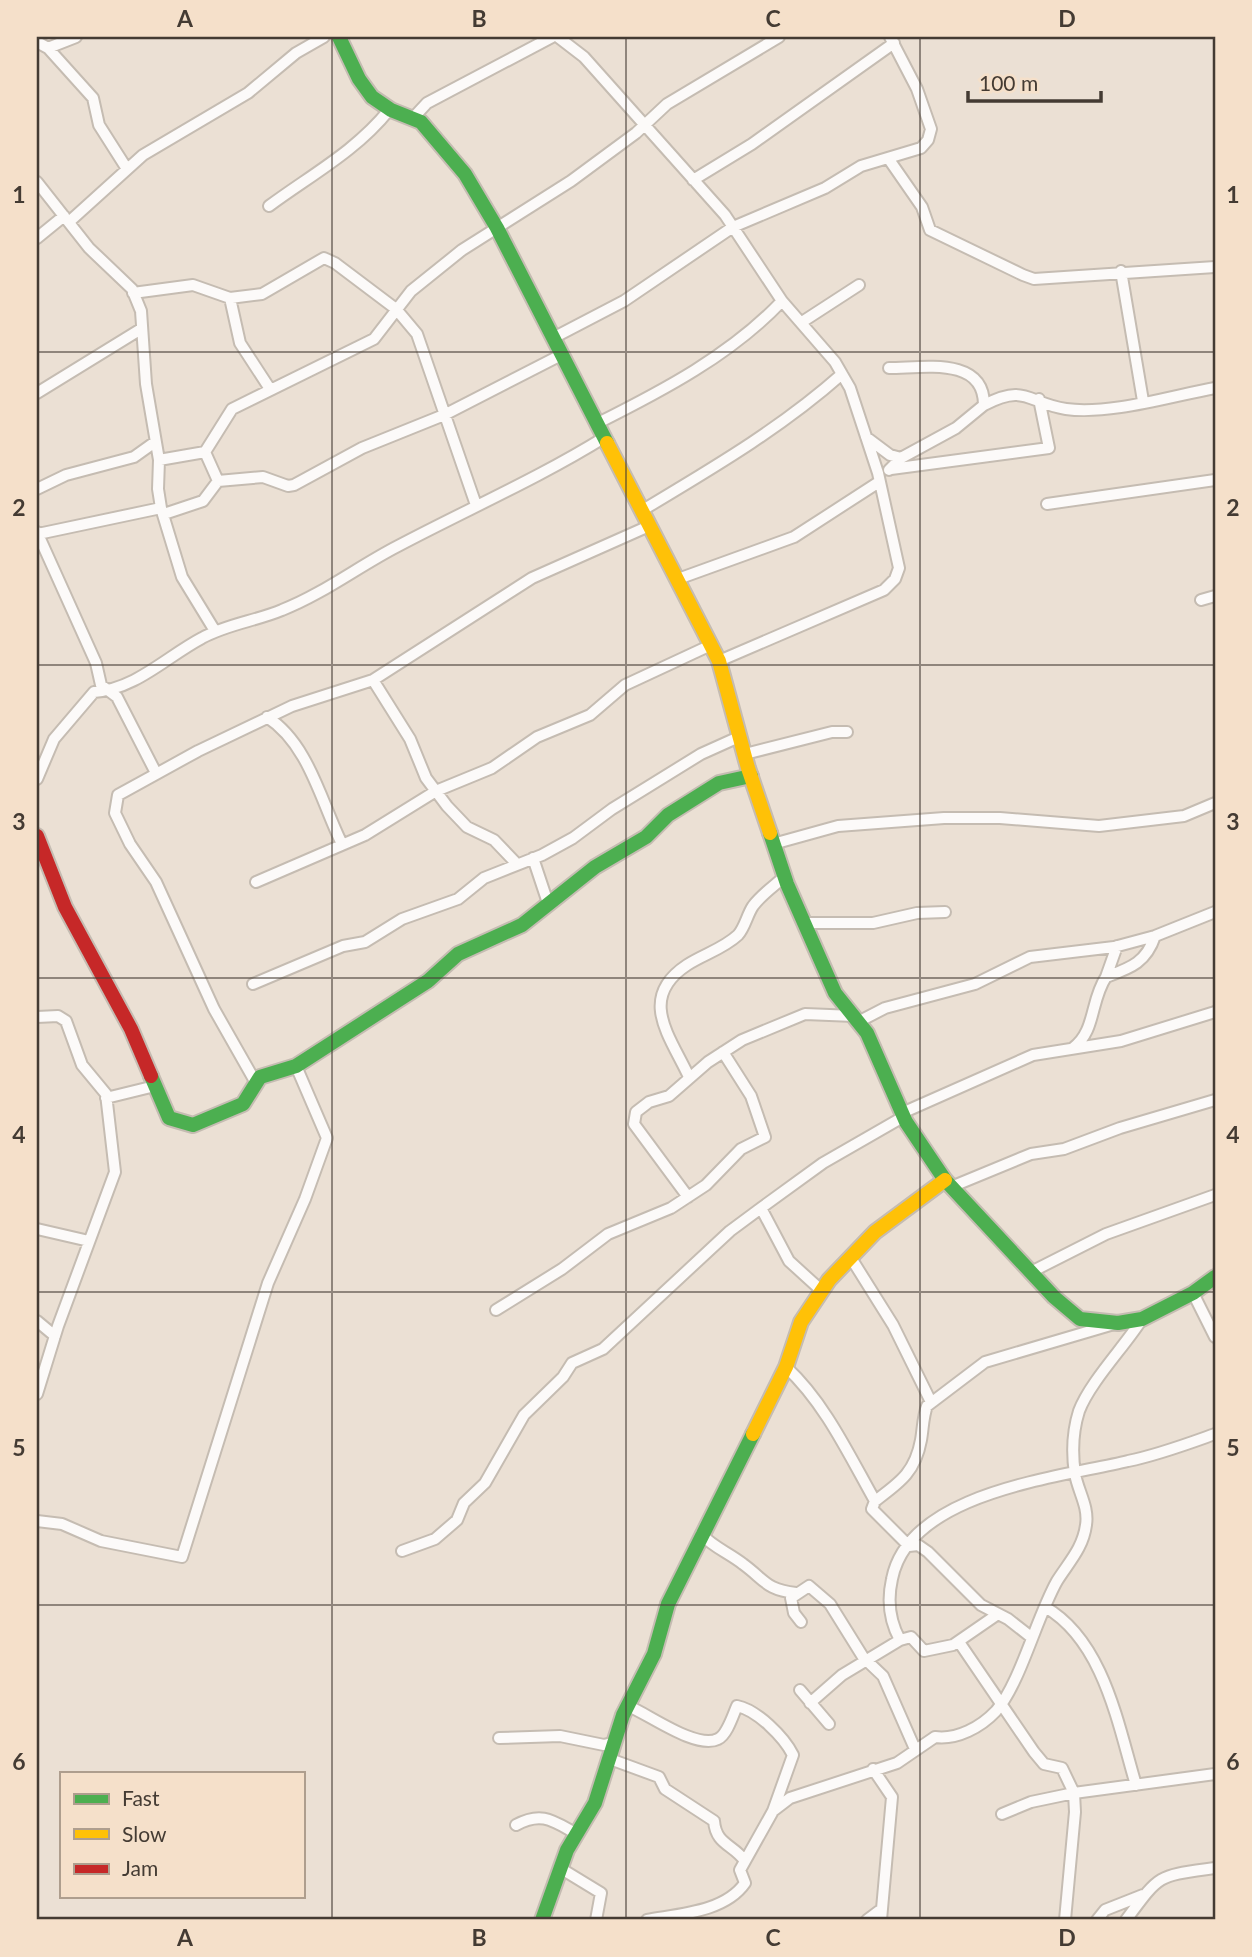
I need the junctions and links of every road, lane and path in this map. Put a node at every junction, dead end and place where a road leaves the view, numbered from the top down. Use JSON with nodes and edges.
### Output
{"nodes":[{"id":1,"x":76,"y":37,"type":"edge"},
{"id":2,"x":324,"y":37,"type":"edge"},
{"id":3,"x":339,"y":37,"type":"edge"},
{"id":4,"x":552,"y":37,"type":"edge"},
{"id":5,"x":558,"y":37,"type":"edge"},
{"id":6,"x":779,"y":37,"type":"edge"},
{"id":7,"x":892,"y":40,"type":"edge"},
{"id":8,"x":37,"y":42,"type":"edge"},
{"id":9,"x":48,"y":48,"type":"junction"},
{"id":10,"x":389,"y":110,"type":"junction"},
{"id":11,"x":414,"y":117,"type":"junction"},
{"id":12,"x":645,"y":126,"type":"junction"},
{"id":13,"x":888,"y":158,"type":"junction"},
{"id":14,"x":127,"y":169,"type":"junction"},
{"id":15,"x":693,"y":180,"type":"junction"},
{"id":16,"x":37,"y":182,"type":"edge"},
{"id":17,"x":269,"y":206,"type":"dead end"},
{"id":18,"x":67,"y":219,"type":"junction"},
{"id":19,"x":733,"y":227,"type":"junction"},
{"id":20,"x":497,"y":228,"type":"junction"},
{"id":21,"x":37,"y":238,"type":"edge"},
{"id":22,"x":1215,"y":267,"type":"edge"},
{"id":23,"x":1121,"y":271,"type":"junction"},
{"id":24,"x":859,"y":285,"type":"dead end"},
{"id":25,"x":133,"y":293,"type":"junction"},
{"id":26,"x":230,"y":298,"type":"junction"},
{"id":27,"x":782,"y":301,"type":"junction"},
{"id":28,"x":396,"y":309,"type":"junction"},
{"id":29,"x":802,"y":323,"type":"junction"},
{"id":30,"x":141,"y":329,"type":"junction"},
{"id":31,"x":553,"y":338,"type":"junction"},
{"id":32,"x":561,"y":355,"type":"junction"},
{"id":33,"x":889,"y":368,"type":"dead end"},
{"id":34,"x":842,"y":374,"type":"junction"},
{"id":35,"x":1215,"y":388,"type":"edge"},
{"id":36,"x":270,"y":389,"type":"junction"},
{"id":37,"x":37,"y":393,"type":"edge"},
{"id":38,"x":1039,"y":399,"type":"junction"},
{"id":39,"x":1143,"y":401,"type":"junction"},
{"id":40,"x":984,"y":405,"type":"junction"},
{"id":41,"x":444,"y":415,"type":"junction"},
{"id":42,"x":596,"y":424,"type":"junction"},
{"id":43,"x":605,"y":437,"type":"junction"},
{"id":44,"x":866,"y":437,"type":"junction"},
{"id":45,"x":155,"y":442,"type":"junction"},
{"id":46,"x":205,"y":452,"type":"junction"},
{"id":47,"x":901,"y":458,"type":"junction"},
{"id":48,"x":159,"y":460,"type":"junction"},
{"id":49,"x":891,"y":469,"type":"junction"},
{"id":50,"x":878,"y":478,"type":"junction"},
{"id":51,"x":1215,"y":480,"type":"edge"},
{"id":52,"x":218,"y":481,"type":"junction"},
{"id":53,"x":37,"y":489,"type":"edge"},
{"id":54,"x":1047,"y":504,"type":"dead end"},
{"id":55,"x":476,"y":505,"type":"junction"},
{"id":56,"x":162,"y":511,"type":"junction"},
{"id":57,"x":641,"y":511,"type":"junction"},
{"id":58,"x":649,"y":526,"type":"junction"},
{"id":59,"x":37,"y":533,"type":"edge"},
{"id":60,"x":678,"y":579,"type":"junction"},
{"id":61,"x":1215,"y":596,"type":"edge"},
{"id":62,"x":1201,"y":600,"type":"dead end"},
{"id":63,"x":215,"y":631,"type":"junction"},
{"id":64,"x":711,"y":645,"type":"junction"},
{"id":65,"x":719,"y":661,"type":"junction"},
{"id":66,"x":373,"y":680,"type":"junction"},
{"id":67,"x":108,"y":691,"type":"junction"},
{"id":68,"x":267,"y":718,"type":"junction"},
{"id":69,"x":847,"y":732,"type":"dead end"},
{"id":70,"x":741,"y":736,"type":"junction"},
{"id":71,"x":745,"y":754,"type":"junction"},
{"id":72,"x":156,"y":773,"type":"junction"},
{"id":73,"x":751,"y":776,"type":"junction"},
{"id":74,"x":37,"y":779,"type":"edge"},
{"id":75,"x":436,"y":791,"type":"junction"},
{"id":76,"x":1215,"y":803,"type":"edge"},
{"id":77,"x":37,"y":836,"type":"edge"},
{"id":78,"x":342,"y":844,"type":"junction"},
{"id":79,"x":773,"y":844,"type":"junction"},
{"id":80,"x":533,"y":858,"type":"junction"},
{"id":81,"x":516,"y":863,"type":"junction"},
{"id":82,"x":784,"y":877,"type":"junction"},
{"id":83,"x":257,"y":882,"type":"dead end"},
{"id":84,"x":548,"y":903,"type":"junction"},
{"id":85,"x":945,"y":912,"type":"dead end"},
{"id":86,"x":1215,"y":912,"type":"edge"},
{"id":87,"x":804,"y":923,"type":"junction"},
{"id":88,"x":1154,"y":936,"type":"junction"},
{"id":89,"x":1116,"y":946,"type":"junction"},
{"id":90,"x":1106,"y":977,"type":"junction"},
{"id":91,"x":253,"y":984,"type":"dead end"},
{"id":92,"x":1215,"y":1012,"type":"edge"},
{"id":93,"x":37,"y":1017,"type":"edge"},
{"id":94,"x":856,"y":1019,"type":"junction"},
{"id":95,"x":1073,"y":1048,"type":"junction"},
{"id":96,"x":723,"y":1052,"type":"junction"},
{"id":97,"x":296,"y":1066,"type":"junction"},
{"id":98,"x":689,"y":1077,"type":"junction"},
{"id":99,"x":256,"y":1083,"type":"junction"},
{"id":100,"x":155,"y":1086,"type":"junction"},
{"id":101,"x":106,"y":1098,"type":"junction"},
{"id":102,"x":1215,"y":1100,"type":"edge"},
{"id":103,"x":903,"y":1115,"type":"junction"},
{"id":104,"x":948,"y":1184,"type":"junction"},
{"id":105,"x":1215,"y":1195,"type":"edge"},
{"id":106,"x":688,"y":1197,"type":"junction"},
{"id":107,"x":761,"y":1208,"type":"junction"},
{"id":108,"x":37,"y":1228,"type":"edge"},
{"id":109,"x":89,"y":1241,"type":"junction"},
{"id":110,"x":851,"y":1258,"type":"junction"},
{"id":111,"x":1031,"y":1272,"type":"junction"},
{"id":112,"x":1215,"y":1278,"type":"edge"},
{"id":113,"x":822,"y":1291,"type":"junction"},
{"id":114,"x":1193,"y":1293,"type":"junction"},
{"id":115,"x":496,"y":1310,"type":"dead end"},
{"id":116,"x":1142,"y":1319,"type":"junction"},
{"id":117,"x":37,"y":1321,"type":"edge"},
{"id":118,"x":1081,"y":1326,"type":"junction"},
{"id":119,"x":55,"y":1336,"type":"junction"},
{"id":120,"x":1215,"y":1336,"type":"edge"},
{"id":121,"x":786,"y":1367,"type":"junction"},
{"id":122,"x":37,"y":1394,"type":"edge"},
{"id":123,"x":931,"y":1402,"type":"junction"},
{"id":124,"x":1215,"y":1434,"type":"edge"},
{"id":125,"x":1075,"y":1474,"type":"junction"},
{"id":126,"x":874,"y":1501,"type":"junction"},
{"id":127,"x":37,"y":1521,"type":"edge"},
{"id":128,"x":701,"y":1534,"type":"junction"},
{"id":129,"x":909,"y":1546,"type":"junction"},
{"id":130,"x":402,"y":1551,"type":"dead end"},
{"id":131,"x":796,"y":1593,"type":"junction"},
{"id":132,"x":1045,"y":1607,"type":"junction"},
{"id":133,"x":998,"y":1615,"type":"junction"},
{"id":134,"x":802,"y":1622,"type":"dead end"},
{"id":135,"x":1031,"y":1637,"type":"junction"},
{"id":136,"x":900,"y":1640,"type":"junction"},
{"id":137,"x":959,"y":1642,"type":"junction"},
{"id":138,"x":868,"y":1661,"type":"junction"},
{"id":139,"x":800,"y":1690,"type":"dead end"},
{"id":140,"x":810,"y":1703,"type":"junction"},
{"id":141,"x":1000,"y":1705,"type":"junction"},
{"id":142,"x":628,"y":1706,"type":"junction"},
{"id":143,"x":830,"y":1724,"type":"dead end"},
{"id":144,"x":499,"y":1738,"type":"dead end"},
{"id":145,"x":615,"y":1742,"type":"junction"},
{"id":146,"x":915,"y":1749,"type":"junction"},
{"id":147,"x":610,"y":1759,"type":"junction"},
{"id":148,"x":873,"y":1769,"type":"junction"},
{"id":149,"x":1215,"y":1774,"type":"edge"},
{"id":150,"x":1136,"y":1785,"type":"junction"},
{"id":151,"x":1074,"y":1793,"type":"junction"},
{"id":152,"x":773,"y":1811,"type":"junction"},
{"id":153,"x":1002,"y":1814,"type":"dead end"},
{"id":154,"x":516,"y":1825,"type":"dead end"},
{"id":155,"x":577,"y":1834,"type":"junction"},
{"id":156,"x":745,"y":1861,"type":"junction"},
{"id":157,"x":560,"y":1868,"type":"junction"},
{"id":158,"x":1215,"y":1868,"type":"edge"},
{"id":159,"x":1145,"y":1894,"type":"junction"},
{"id":160,"x":880,"y":1915,"type":"edge"},
{"id":161,"x":542,"y":1920,"type":"edge"},
{"id":162,"x":596,"y":1920,"type":"edge"},
{"id":163,"x":647,"y":1920,"type":"edge"},
{"id":164,"x":867,"y":1920,"type":"edge"},
{"id":165,"x":1065,"y":1920,"type":"edge"},
{"id":166,"x":1097,"y":1920,"type":"edge"},
{"id":167,"x":1126,"y":1920,"type":"edge"}],
"edges":[{"from":1,"to":9,"type":"street"},
{"from":2,"to":14,"type":"street"},
{"from":3,"to":10,"type":"street"},
{"from":4,"to":11,"type":"street"},
{"from":5,"to":12,"type":"street"},
{"from":6,"to":12,"type":"street"},
{"from":7,"to":13,"type":"street"},
{"from":7,"to":15,"type":"street"},
{"from":8,"to":9,"type":"street"},
{"from":9,"to":14,"type":"street"},
{"from":10,"to":11,"type":"street"},
{"from":10,"to":17,"type":"street"},
{"from":11,"to":20,"type":"street"},
{"from":12,"to":15,"type":"street"},
{"from":12,"to":20,"type":"street"},
{"from":13,"to":19,"type":"street"},
{"from":13,"to":23,"type":"street"},
{"from":14,"to":18,"type":"street"},
{"from":15,"to":19,"type":"street"},
{"from":16,"to":18,"type":"street"},
{"from":18,"to":21,"type":"street"},
{"from":18,"to":25,"type":"street"},
{"from":19,"to":27,"type":"street"},
{"from":19,"to":31,"type":"street"},
{"from":20,"to":28,"type":"street"},
{"from":20,"to":31,"type":"street"},
{"from":22,"to":23,"type":"street"},
{"from":23,"to":39,"type":"street"},
{"from":24,"to":29,"type":"street"},
{"from":25,"to":26,"type":"street"},
{"from":25,"to":30,"type":"street"},
{"from":26,"to":28,"type":"street"},
{"from":26,"to":36,"type":"street"},
{"from":27,"to":29,"type":"street"},
{"from":27,"to":42,"type":"street"},
{"from":28,"to":36,"type":"street"},
{"from":28,"to":41,"type":"street"},
{"from":29,"to":34,"type":"street"},
{"from":30,"to":37,"type":"street"},
{"from":30,"to":45,"type":"street"},
{"from":31,"to":32,"type":"street"},
{"from":32,"to":41,"type":"street"},
{"from":32,"to":42,"type":"street"},
{"from":33,"to":40,"type":"street"},
{"from":34,"to":44,"type":"street"},
{"from":34,"to":57,"type":"street"},
{"from":35,"to":39,"type":"street"},
{"from":36,"to":46,"type":"street"},
{"from":38,"to":39,"type":"street"},
{"from":38,"to":40,"type":"street"},
{"from":38,"to":49,"type":"street"},
{"from":40,"to":47,"type":"street"},
{"from":41,"to":52,"type":"street"},
{"from":41,"to":55,"type":"street"},
{"from":42,"to":43,"type":"street"},
{"from":43,"to":55,"type":"street"},
{"from":43,"to":57,"type":"street"},
{"from":44,"to":47,"type":"street"},
{"from":44,"to":50,"type":"street"},
{"from":45,"to":48,"type":"street"},
{"from":45,"to":53,"type":"street"},
{"from":46,"to":48,"type":"street"},
{"from":46,"to":52,"type":"street"},
{"from":47,"to":49,"type":"street"},
{"from":48,"to":56,"type":"street"},
{"from":49,"to":50,"type":"street"},
{"from":50,"to":60,"type":"street"},
{"from":50,"to":65,"type":"street"},
{"from":51,"to":54,"type":"street"},
{"from":52,"to":56,"type":"street"},
{"from":55,"to":63,"type":"street"},
{"from":56,"to":59,"type":"street"},
{"from":56,"to":63,"type":"street"},
{"from":57,"to":58,"type":"street"},
{"from":58,"to":60,"type":"street"},
{"from":58,"to":66,"type":"street"},
{"from":59,"to":67,"type":"street"},
{"from":60,"to":64,"type":"street"},
{"from":61,"to":62,"type":"street"},
{"from":63,"to":67,"type":"street"},
{"from":64,"to":65,"type":"street"},
{"from":64,"to":75,"type":"street"},
{"from":65,"to":70,"type":"street"},
{"from":66,"to":68,"type":"street"},
{"from":66,"to":75,"type":"street"},
{"from":67,"to":72,"type":"street"},
{"from":67,"to":74,"type":"street"},
{"from":68,"to":72,"type":"street"},
{"from":68,"to":78,"type":"street"},
{"from":69,"to":71,"type":"street"},
{"from":70,"to":71,"type":"street"},
{"from":70,"to":80,"type":"street"},
{"from":71,"to":73,"type":"street"},
{"from":72,"to":99,"type":"street"},
{"from":73,"to":79,"type":"street"},
{"from":73,"to":84,"type":"street"},
{"from":75,"to":78,"type":"street"},
{"from":75,"to":81,"type":"street"},
{"from":76,"to":79,"type":"street"},
{"from":77,"to":100,"type":"street"},
{"from":78,"to":83,"type":"street"},
{"from":79,"to":82,"type":"street"},
{"from":80,"to":81,"type":"street"},
{"from":80,"to":84,"type":"street"},
{"from":81,"to":91,"type":"street"},
{"from":82,"to":87,"type":"street"},
{"from":82,"to":98,"type":"street"},
{"from":84,"to":97,"type":"street"},
{"from":85,"to":87,"type":"street"},
{"from":86,"to":88,"type":"street"},
{"from":87,"to":94,"type":"street"},
{"from":88,"to":89,"type":"street"},
{"from":88,"to":90,"type":"street"},
{"from":89,"to":90,"type":"street"},
{"from":89,"to":94,"type":"street"},
{"from":90,"to":95,"type":"street"},
{"from":92,"to":95,"type":"street"},
{"from":93,"to":101,"type":"street"},
{"from":94,"to":96,"type":"street"},
{"from":94,"to":103,"type":"street"},
{"from":95,"to":103,"type":"street"},
{"from":96,"to":98,"type":"street"},
{"from":96,"to":106,"type":"street"},
{"from":97,"to":99,"type":"street"},
{"from":97,"to":127,"type":"street"},
{"from":98,"to":106,"type":"street"},
{"from":99,"to":100,"type":"street"},
{"from":100,"to":101,"type":"street"},
{"from":101,"to":109,"type":"street"},
{"from":102,"to":104,"type":"street"},
{"from":103,"to":104,"type":"street"},
{"from":103,"to":107,"type":"street"},
{"from":104,"to":110,"type":"street"},
{"from":104,"to":111,"type":"street"},
{"from":105,"to":111,"type":"street"},
{"from":106,"to":115,"type":"street"},
{"from":107,"to":113,"type":"street"},
{"from":107,"to":130,"type":"street"},
{"from":108,"to":109,"type":"street"},
{"from":109,"to":119,"type":"street"},
{"from":110,"to":113,"type":"street"},
{"from":110,"to":123,"type":"street"},
{"from":111,"to":118,"type":"street"},
{"from":112,"to":114,"type":"street"},
{"from":113,"to":121,"type":"street"},
{"from":114,"to":116,"type":"street"},
{"from":114,"to":120,"type":"street"},
{"from":116,"to":118,"type":"street"},
{"from":116,"to":125,"type":"street"},
{"from":117,"to":119,"type":"street"},
{"from":118,"to":123,"type":"street"},
{"from":119,"to":122,"type":"street"},
{"from":121,"to":126,"type":"street"},
{"from":121,"to":128,"type":"street"},
{"from":123,"to":126,"type":"street"},
{"from":124,"to":125,"type":"street"},
{"from":125,"to":129,"type":"street"},
{"from":125,"to":132,"type":"street"},
{"from":126,"to":129,"type":"street"},
{"from":128,"to":131,"type":"street"},
{"from":128,"to":142,"type":"street"},
{"from":129,"to":133,"type":"street"},
{"from":129,"to":136,"type":"street"},
{"from":131,"to":134,"type":"street"},
{"from":131,"to":138,"type":"street"},
{"from":132,"to":135,"type":"street"},
{"from":132,"to":150,"type":"street"},
{"from":133,"to":135,"type":"street"},
{"from":133,"to":137,"type":"street"},
{"from":135,"to":141,"type":"street"},
{"from":136,"to":137,"type":"street"},
{"from":136,"to":138,"type":"street"},
{"from":137,"to":141,"type":"street"},
{"from":138,"to":140,"type":"street"},
{"from":138,"to":146,"type":"street"},
{"from":139,"to":140,"type":"street"},
{"from":140,"to":143,"type":"street"},
{"from":141,"to":146,"type":"street"},
{"from":141,"to":151,"type":"street"},
{"from":142,"to":145,"type":"street"},
{"from":142,"to":152,"type":"street"},
{"from":144,"to":145,"type":"street"},
{"from":145,"to":147,"type":"street"},
{"from":146,"to":148,"type":"street"},
{"from":147,"to":155,"type":"street"},
{"from":147,"to":156,"type":"street"},
{"from":148,"to":152,"type":"street"},
{"from":148,"to":160,"type":"street"},
{"from":149,"to":150,"type":"street"},
{"from":150,"to":151,"type":"street"},
{"from":151,"to":153,"type":"street"},
{"from":151,"to":165,"type":"street"},
{"from":152,"to":156,"type":"street"},
{"from":154,"to":155,"type":"street"},
{"from":155,"to":157,"type":"street"},
{"from":156,"to":163,"type":"street"},
{"from":157,"to":161,"type":"street"},
{"from":157,"to":162,"type":"street"},
{"from":158,"to":159,"type":"street"},
{"from":159,"to":166,"type":"street"},
{"from":159,"to":167,"type":"street"},
{"from":160,"to":164,"type":"street"}]}
